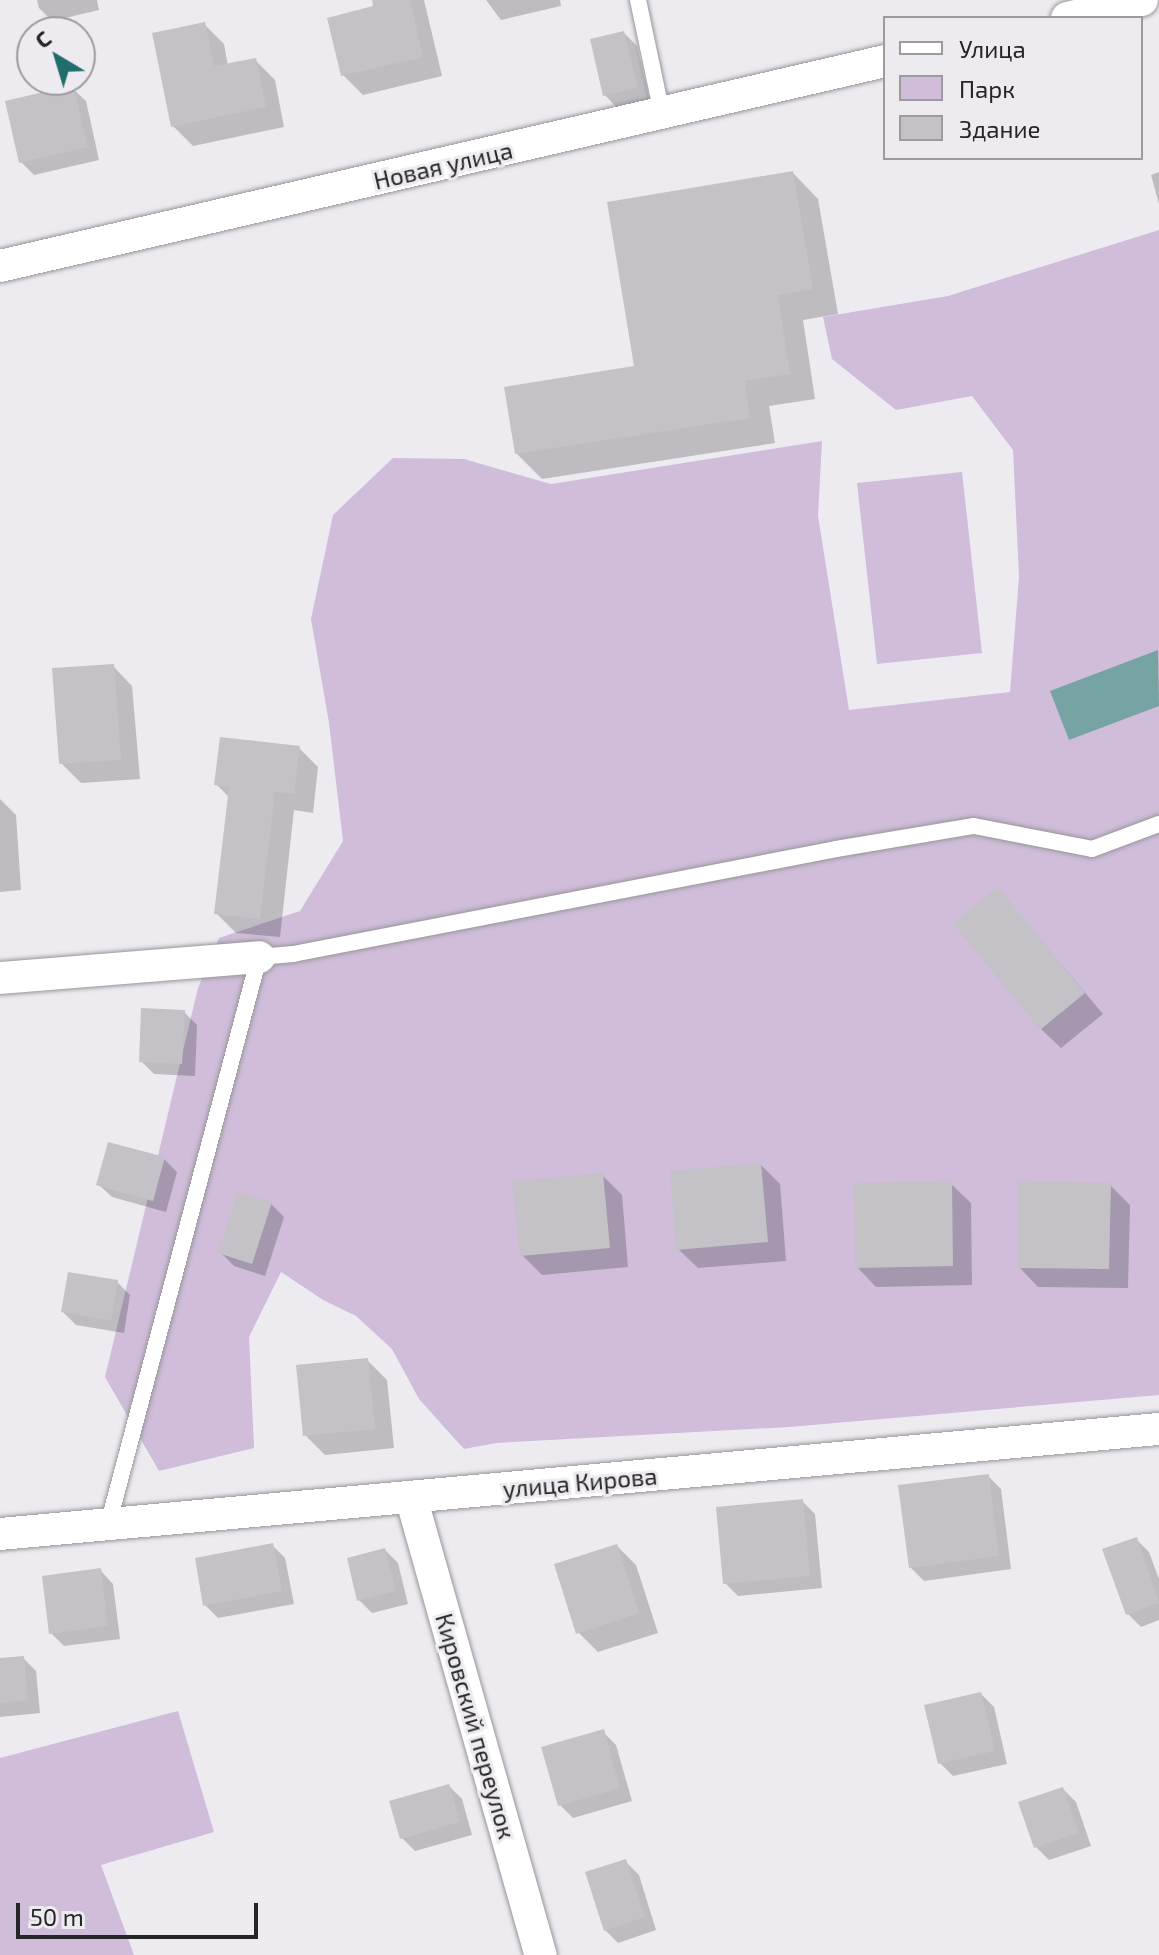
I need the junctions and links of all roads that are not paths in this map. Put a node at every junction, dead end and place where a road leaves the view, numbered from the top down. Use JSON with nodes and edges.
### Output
{"nodes":[{"id":1,"x":638,"y":0,"type":"edge"},
{"id":2,"x":1142,"y":0,"type":"edge"},
{"id":3,"x":1075,"y":16,"type":"edge"},
{"id":4,"x":883,"y":61,"type":"edge"},
{"id":5,"x":662,"y":114,"type":"junction"},
{"id":6,"x":0,"y":266,"type":"edge"},
{"id":7,"x":1159,"y":824,"type":"edge"},
{"id":8,"x":259,"y":957,"type":"junction"},
{"id":9,"x":0,"y":978,"type":"edge"},
{"id":10,"x":1159,"y":1429,"type":"edge"},
{"id":11,"x":411,"y":1497,"type":"junction"},
{"id":12,"x":108,"y":1525,"type":"junction"},
{"id":13,"x":0,"y":1534,"type":"edge"},
{"id":14,"x":541,"y":1955,"type":"edge"}],
"edges":[{"from":1,"to":5,"type":"lane"},
{"from":2,"to":3,"type":"street"},
{"from":4,"to":5,"type":"street","name":"Новая улица"},
{"from":5,"to":6,"type":"street","name":"Новая улица"},
{"from":7,"to":8,"type":"lane"},
{"from":8,"to":9,"type":"street"},
{"from":8,"to":12,"type":"lane"},
{"from":10,"to":11,"type":"street","name":"улица Кирова"},
{"from":11,"to":12,"type":"street","name":"улица Кирова"},
{"from":11,"to":14,"type":"street","name":"Кировский переулок"},
{"from":12,"to":13,"type":"street","name":"улица Кирова"}]}
